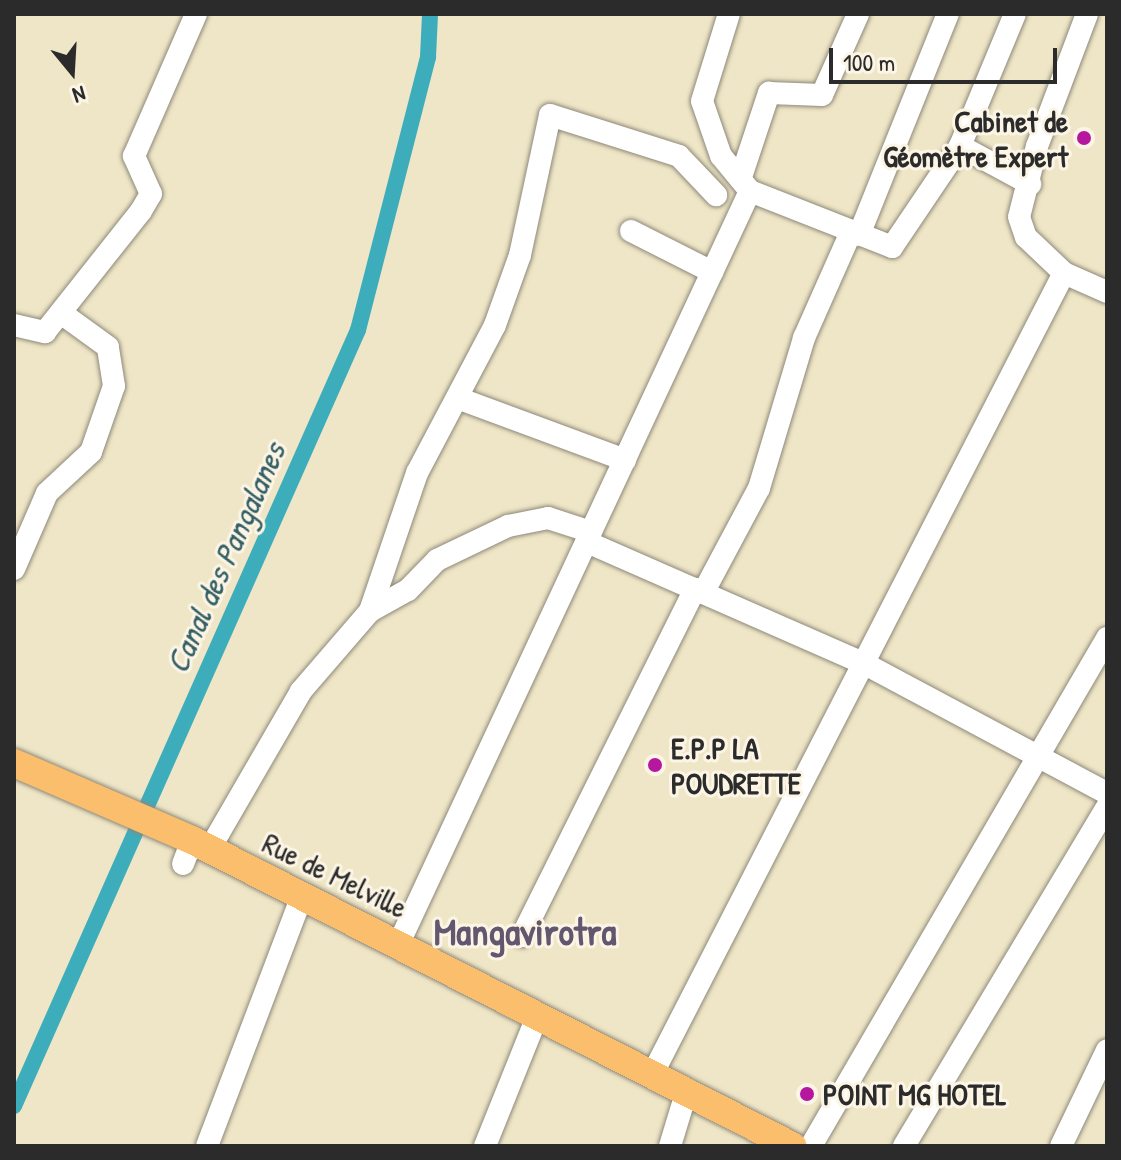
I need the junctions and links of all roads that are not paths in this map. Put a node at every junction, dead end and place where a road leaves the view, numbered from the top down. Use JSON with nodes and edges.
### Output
{"nodes":[{"id":1,"x":196,"y":14,"type":"edge"},
{"id":2,"x":729,"y":14,"type":"edge"},
{"id":3,"x":858,"y":14,"type":"edge"},
{"id":4,"x":948,"y":14,"type":"edge"},
{"id":5,"x":1015,"y":14,"type":"edge"},
{"id":6,"x":1087,"y":14,"type":"edge"},
{"id":7,"x":960,"y":146,"type":"junction"},
{"id":8,"x":679,"y":156,"type":"junction"},
{"id":9,"x":721,"y":156,"type":"junction"},
{"id":10,"x":745,"y":184,"type":"junction"},
{"id":11,"x":1030,"y":184,"type":"junction"},
{"id":12,"x":716,"y":195,"type":"dead end"},
{"id":13,"x":631,"y":231,"type":"dead end"},
{"id":14,"x":855,"y":233,"type":"junction"},
{"id":15,"x":712,"y":272,"type":"junction"},
{"id":16,"x":1064,"y":273,"type":"junction"},
{"id":17,"x":1107,"y":292,"type":"edge"},
{"id":18,"x":61,"y":313,"type":"junction"},
{"id":19,"x":14,"y":325,"type":"edge"},
{"id":20,"x":460,"y":399,"type":"junction"},
{"id":21,"x":625,"y":460,"type":"junction"},
{"id":22,"x":589,"y":537,"type":"junction"},
{"id":23,"x":14,"y":569,"type":"edge"},
{"id":24,"x":699,"y":591,"type":"junction"},
{"id":25,"x":370,"y":611,"type":"junction"},
{"id":26,"x":1107,"y":638,"type":"edge"},
{"id":27,"x":865,"y":664,"type":"junction"},
{"id":28,"x":1045,"y":754,"type":"junction"},
{"id":29,"x":14,"y":763,"type":"edge"},
{"id":30,"x":1107,"y":793,"type":"edge"},
{"id":31,"x":1107,"y":807,"type":"edge"},
{"id":32,"x":195,"y":851,"type":"junction"},
{"id":33,"x":301,"y":898,"type":"junction"},
{"id":34,"x":522,"y":936,"type":"dead end"},
{"id":35,"x":399,"y":943,"type":"junction"},
{"id":36,"x":538,"y":1014,"type":"junction"},
{"id":37,"x":1107,"y":1050,"type":"edge"},
{"id":38,"x":654,"y":1071,"type":"junction"},
{"id":39,"x":687,"y":1090,"type":"junction"},
{"id":40,"x":207,"y":1146,"type":"edge"},
{"id":41,"x":485,"y":1146,"type":"edge"},
{"id":42,"x":670,"y":1146,"type":"edge"},
{"id":43,"x":792,"y":1146,"type":"edge"},
{"id":44,"x":811,"y":1146,"type":"edge"},
{"id":45,"x":904,"y":1146,"type":"edge"},
{"id":46,"x":1061,"y":1146,"type":"edge"}],
"edges":[{"from":1,"to":18,"type":"street"},
{"from":2,"to":9,"type":"street"},
{"from":3,"to":10,"type":"street"},
{"from":4,"to":14,"type":"street"},
{"from":5,"to":7,"type":"street"},
{"from":6,"to":11,"type":"street"},
{"from":7,"to":11,"type":"street"},
{"from":7,"to":14,"type":"street"},
{"from":8,"to":9,"type":"street"},
{"from":8,"to":12,"type":"street"},
{"from":8,"to":20,"type":"street"},
{"from":9,"to":10,"type":"street"},
{"from":10,"to":14,"type":"street"},
{"from":10,"to":15,"type":"street"},
{"from":11,"to":16,"type":"street"},
{"from":13,"to":15,"type":"street"},
{"from":14,"to":24,"type":"street"},
{"from":15,"to":21,"type":"street"},
{"from":16,"to":17,"type":"street"},
{"from":16,"to":27,"type":"street"},
{"from":18,"to":19,"type":"street"},
{"from":18,"to":23,"type":"street"},
{"from":20,"to":21,"type":"street"},
{"from":20,"to":25,"type":"street"},
{"from":21,"to":22,"type":"street"},
{"from":22,"to":24,"type":"street"},
{"from":22,"to":25,"type":"street"},
{"from":22,"to":35,"type":"street"},
{"from":24,"to":27,"type":"street"},
{"from":24,"to":34,"type":"street"},
{"from":25,"to":32,"type":"street"},
{"from":26,"to":28,"type":"street"},
{"from":27,"to":28,"type":"street"},
{"from":27,"to":38,"type":"street"},
{"from":28,"to":30,"type":"street"},
{"from":28,"to":44,"type":"street"},
{"from":29,"to":32,"type":"main road","name":"Rue de Melville"},
{"from":31,"to":45,"type":"street"},
{"from":32,"to":33,"type":"main road","name":"Rue de Melville"},
{"from":33,"to":35,"type":"main road","name":"Rue de Melville"},
{"from":33,"to":40,"type":"street"},
{"from":35,"to":36,"type":"main road","name":"Rue de Melville"},
{"from":36,"to":38,"type":"main road","name":"Rue de Melville"},
{"from":36,"to":41,"type":"street"},
{"from":37,"to":46,"type":"street"},
{"from":38,"to":39,"type":"main road","name":"Rue de Melville"},
{"from":39,"to":42,"type":"street"},
{"from":39,"to":43,"type":"main road","name":"Rue de Melville"}]}
